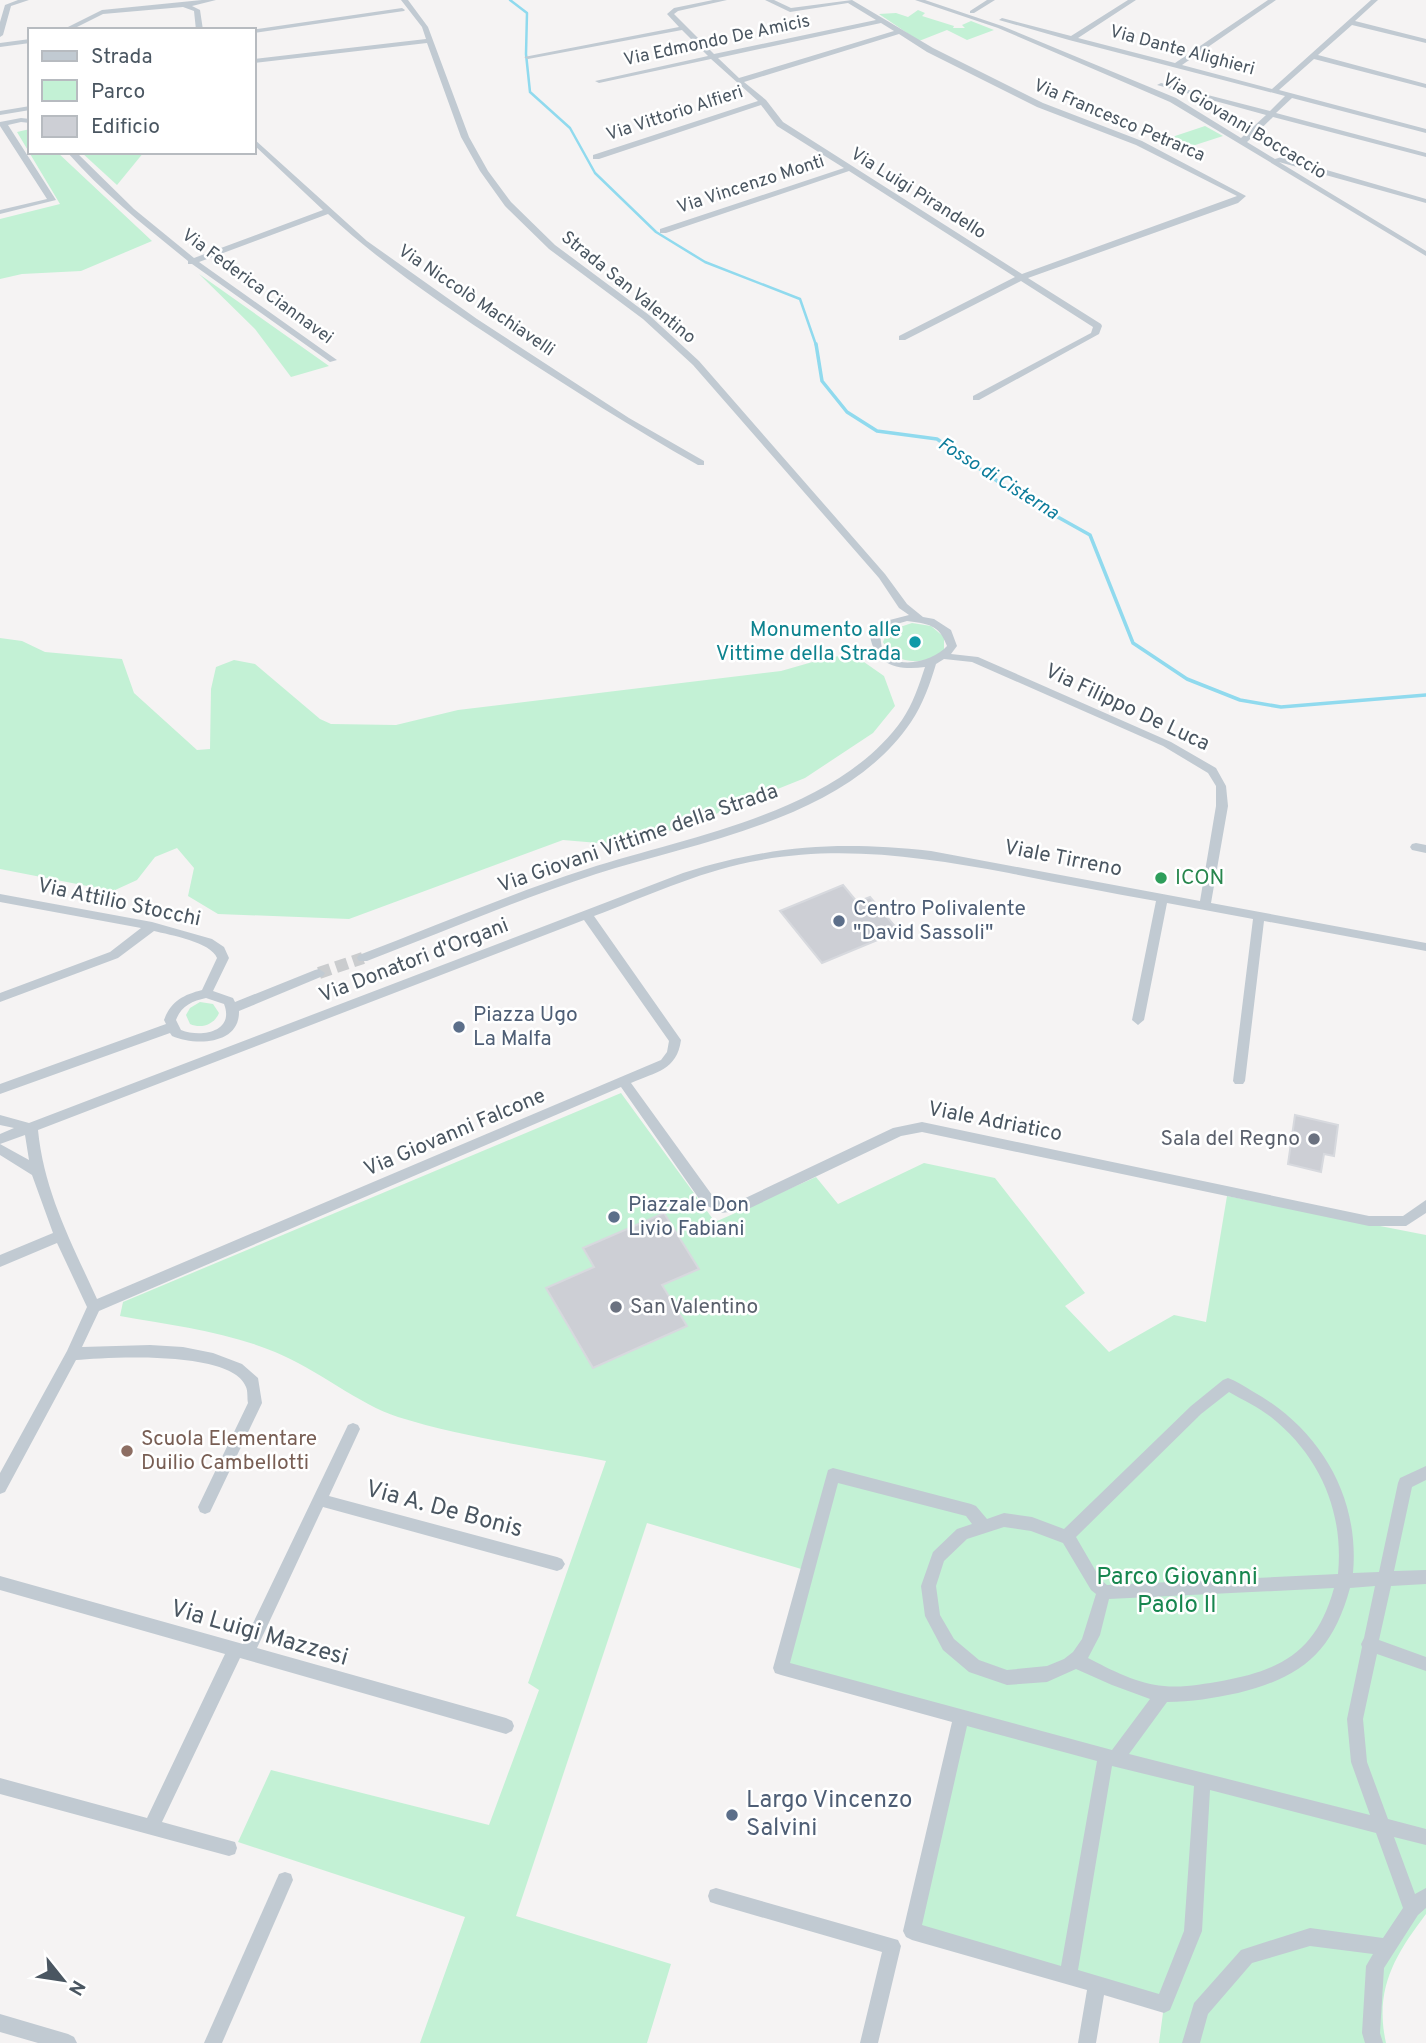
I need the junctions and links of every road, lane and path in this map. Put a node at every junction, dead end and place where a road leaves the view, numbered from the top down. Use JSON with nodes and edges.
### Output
{"nodes":[{"id":1,"x":26,"y":0,"type":"edge"},
{"id":2,"x":207,"y":0,"type":"edge"},
{"id":3,"x":213,"y":0,"type":"edge"},
{"id":4,"x":404,"y":0,"type":"edge"},
{"id":5,"x":724,"y":0,"type":"edge"},
{"id":6,"x":768,"y":0,"type":"edge"},
{"id":7,"x":848,"y":0,"type":"edge"},
{"id":8,"x":918,"y":0,"type":"edge"},
{"id":9,"x":931,"y":0,"type":"edge"},
{"id":10,"x":992,"y":0,"type":"edge"},
{"id":11,"x":1133,"y":0,"type":"edge"},
{"id":12,"x":1273,"y":0,"type":"edge"},
{"id":13,"x":1375,"y":0,"type":"edge"},
{"id":14,"x":4,"y":5,"type":"edge"},
{"id":15,"x":184,"y":5,"type":"junction"},
{"id":16,"x":402,"y":10,"type":"dead end"},
{"id":17,"x":972,"y":12,"type":"junction"},
{"id":18,"x":883,"y":21,"type":"junction"},
{"id":19,"x":1349,"y":22,"type":"junction"},
{"id":20,"x":69,"y":28,"type":"edge"},
{"id":21,"x":200,"y":28,"type":"edge"},
{"id":22,"x":683,"y":28,"type":"junction"},
{"id":23,"x":256,"y":31,"type":"edge"},
{"id":24,"x":900,"y":32,"type":"junction"},
{"id":25,"x":0,"y":35,"type":"edge"},
{"id":26,"x":1072,"y":39,"type":"junction"},
{"id":27,"x":428,"y":40,"type":"junction"},
{"id":28,"x":28,"y":41,"type":"edge"},
{"id":29,"x":1426,"y":41,"type":"edge"},
{"id":30,"x":0,"y":45,"type":"edge"},
{"id":31,"x":1312,"y":56,"type":"junction"},
{"id":32,"x":528,"y":57,"type":"dead end"},
{"id":33,"x":714,"y":59,"type":"junction"},
{"id":34,"x":256,"y":61,"type":"edge"},
{"id":35,"x":1176,"y":66,"type":"junction"},
{"id":36,"x":599,"y":81,"type":"dead end"},
{"id":37,"x":738,"y":81,"type":"junction"},
{"id":38,"x":1161,"y":85,"type":"dead end"},
{"id":39,"x":1426,"y":86,"type":"edge"},
{"id":40,"x":1274,"y":91,"type":"junction"},
{"id":41,"x":1290,"y":96,"type":"junction"},
{"id":42,"x":763,"y":102,"type":"junction"},
{"id":43,"x":28,"y":108,"type":"edge"},
{"id":44,"x":0,"y":113,"type":"edge"},
{"id":45,"x":1271,"y":114,"type":"junction"},
{"id":46,"x":28,"y":121,"type":"edge"},
{"id":47,"x":2,"y":124,"type":"edge"},
{"id":48,"x":1426,"y":131,"type":"edge"},
{"id":49,"x":1243,"y":141,"type":"junction"},
{"id":50,"x":256,"y":143,"type":"edge"},
{"id":51,"x":73,"y":154,"type":"edge"},
{"id":52,"x":1265,"y":155,"type":"junction"},
{"id":53,"x":1426,"y":155,"type":"edge"},
{"id":54,"x":596,"y":157,"type":"dead end"},
{"id":55,"x":849,"y":169,"type":"junction"},
{"id":56,"x":52,"y":200,"type":"joint"},
{"id":57,"x":1426,"y":201,"type":"edge"},
{"id":58,"x":327,"y":211,"type":"junction"},
{"id":59,"x":0,"y":212,"type":"edge"},
{"id":60,"x":663,"y":231,"type":"dead end"},
{"id":61,"x":1426,"y":254,"type":"edge"},
{"id":62,"x":191,"y":262,"type":"junction"},
{"id":63,"x":1020,"y":278,"type":"junction"},
{"id":64,"x":902,"y":338,"type":"dead end"},
{"id":65,"x":332,"y":360,"type":"dead end"},
{"id":66,"x":975,"y":398,"type":"dead end"},
{"id":67,"x":701,"y":463,"type":"dead end"},
{"id":68,"x":903,"y":606,"type":"junction"},
{"id":69,"x":919,"y":618,"type":"junction"},
{"id":70,"x":896,"y":620,"type":"junction"},
{"id":71,"x":951,"y":639,"type":"junction"},
{"id":72,"x":944,"y":656,"type":"junction"},
{"id":73,"x":974,"y":659,"type":"junction"},
{"id":74,"x":931,"y":663,"type":"junction"},
{"id":75,"x":908,"y":665,"type":"junction"},
{"id":76,"x":924,"y":685,"type":"junction"},
{"id":77,"x":815,"y":847,"type":"joint"},
{"id":78,"x":0,"y":898,"type":"edge"},
{"id":79,"x":1162,"y":898,"type":"junction"},
{"id":80,"x":1205,"y":906,"type":"junction"},
{"id":81,"x":587,"y":915,"type":"junction"},
{"id":82,"x":1259,"y":916,"type":"junction"},
{"id":83,"x":152,"y":926,"type":"junction"},
{"id":84,"x":1426,"y":947,"type":"edge"},
{"id":85,"x":363,"y":958,"type":"tunnel mouth"},
{"id":86,"x":319,"y":973,"type":"tunnel mouth"},
{"id":87,"x":206,"y":993,"type":"junction"},
{"id":88,"x":0,"y":998,"type":"edge"},
{"id":89,"x":233,"y":1007,"type":"junction"},
{"id":90,"x":1138,"y":1020,"type":"dead end"},
{"id":91,"x":172,"y":1027,"type":"junction"},
{"id":92,"x":1239,"y":1081,"type":"dead end"},
{"id":93,"x":624,"y":1082,"type":"junction"},
{"id":94,"x":0,"y":1089,"type":"edge"},
{"id":95,"x":0,"y":1120,"type":"edge"},
{"id":96,"x":31,"y":1128,"type":"junction"},
{"id":97,"x":0,"y":1139,"type":"edge"},
{"id":98,"x":0,"y":1149,"type":"edge"},
{"id":99,"x":39,"y":1172,"type":"junction"},
{"id":100,"x":1426,"y":1205,"type":"edge"},
{"id":101,"x":62,"y":1236,"type":"junction"},
{"id":102,"x":0,"y":1261,"type":"edge"},
{"id":103,"x":94,"y":1307,"type":"junction"},
{"id":104,"x":72,"y":1354,"type":"junction"},
{"id":105,"x":354,"y":1429,"type":"dead end"},
{"id":106,"x":1426,"y":1473,"type":"edge"},
{"id":107,"x":0,"y":1487,"type":"edge"},
{"id":108,"x":320,"y":1500,"type":"junction"},
{"id":109,"x":205,"y":1507,"type":"dead end"},
{"id":110,"x":981,"y":1523,"type":"junction"},
{"id":111,"x":1067,"y":1536,"type":"junction"},
{"id":112,"x":557,"y":1564,"type":"dead end"},
{"id":113,"x":1426,"y":1577,"type":"edge"},
{"id":114,"x":1384,"y":1580,"type":"junction"},
{"id":115,"x":1346,"y":1582,"type":"junction"},
{"id":116,"x":0,"y":1583,"type":"edge"},
{"id":117,"x":1104,"y":1592,"type":"junction"},
{"id":118,"x":1369,"y":1644,"type":"junction"},
{"id":119,"x":240,"y":1653,"type":"junction"},
{"id":120,"x":1074,"y":1659,"type":"junction"},
{"id":121,"x":1426,"y":1664,"type":"edge"},
{"id":122,"x":1163,"y":1694,"type":"junction"},
{"id":123,"x":961,"y":1716,"type":"junction"},
{"id":124,"x":506,"y":1726,"type":"dead end"},
{"id":125,"x":1111,"y":1757,"type":"junction"},
{"id":126,"x":1202,"y":1781,"type":"junction"},
{"id":127,"x":0,"y":1786,"type":"edge"},
{"id":128,"x":151,"y":1827,"type":"junction"},
{"id":129,"x":1385,"y":1827,"type":"junction"},
{"id":130,"x":1426,"y":1837,"type":"edge"},
{"id":131,"x":229,"y":1849,"type":"dead end"},
{"id":132,"x":285,"y":1881,"type":"dead end"},
{"id":133,"x":716,"y":1896,"type":"dead end"},
{"id":134,"x":1426,"y":1896,"type":"edge"},
{"id":135,"x":1412,"y":1909,"type":"junction"},
{"id":136,"x":1387,"y":1947,"type":"junction"},
{"id":137,"x":1068,"y":1976,"type":"junction"},
{"id":138,"x":1097,"y":1985,"type":"junction"},
{"id":139,"x":0,"y":2023,"type":"edge"},
{"id":140,"x":68,"y":2043,"type":"edge"},
{"id":141,"x":213,"y":2043,"type":"edge"},
{"id":142,"x":869,"y":2043,"type":"edge"},
{"id":143,"x":1087,"y":2043,"type":"edge"},
{"id":144,"x":1191,"y":2043,"type":"edge"},
{"id":145,"x":1374,"y":2043,"type":"edge"}],
"edges":[{"from":1,"to":14,"type":"street"},
{"from":2,"to":3,"type":"street"},
{"from":2,"to":15,"type":"street"},
{"from":4,"to":27,"type":"street","name":"Strada San Valentino"},
{"from":5,"to":22,"type":"street"},
{"from":6,"to":7,"type":"street"},
{"from":7,"to":18,"type":"street","name":"Via Francesco Petrarca"},
{"from":8,"to":49,"type":"street","name":"Via Giovanni Boccaccio"},
{"from":9,"to":17,"type":"street","name":"Via Dante Alighieri"},
{"from":10,"to":17,"type":"street"},
{"from":11,"to":26,"type":"street"},
{"from":12,"to":35,"type":"street"},
{"from":13,"to":19,"type":"street"},
{"from":14,"to":25,"type":"street"},
{"from":15,"to":20,"type":"street"},
{"from":15,"to":21,"type":"street"},
{"from":16,"to":23,"type":"street"},
{"from":17,"to":26,"type":"street","name":"Via Dante Alighieri"},
{"from":18,"to":24,"type":"street","name":"Via Francesco Petrarca"},
{"from":18,"to":33,"type":"street","name":"Via Edmondo De Amicis"},
{"from":19,"to":29,"type":"street"},
{"from":19,"to":31,"type":"street"},
{"from":22,"to":32,"type":"street"},
{"from":22,"to":33,"type":"street","name":"Via Luigi Pirandello"},
{"from":24,"to":37,"type":"street"},
{"from":24,"to":63,"type":"street","name":"Via Francesco Petrarca"},
{"from":26,"to":35,"type":"street","name":"Via Dante Alighieri"},
{"from":27,"to":34,"type":"street"},
{"from":27,"to":68,"type":"street","name":"Strada San Valentino"},
{"from":28,"to":30,"type":"street"},
{"from":31,"to":39,"type":"street"},
{"from":31,"to":40,"type":"street"},
{"from":33,"to":36,"type":"street","name":"Via Edmondo De Amicis"},
{"from":33,"to":37,"type":"street","name":"Via Luigi Pirandello"},
{"from":35,"to":40,"type":"street","name":"Via Dante Alighieri"},
{"from":37,"to":42,"type":"street","name":"Via Luigi Pirandello"},
{"from":38,"to":45,"type":"street"},
{"from":40,"to":41,"type":"street","name":"Via Dante Alighieri"},
{"from":41,"to":45,"type":"street"},
{"from":41,"to":48,"type":"street","name":"Via Dante Alighieri"},
{"from":42,"to":54,"type":"street","name":"Via Vittorio Alfieri"},
{"from":42,"to":55,"type":"street","name":"Via Luigi Pirandello"},
{"from":43,"to":44,"type":"street"},
{"from":45,"to":49,"type":"street"},
{"from":45,"to":53,"type":"street"},
{"from":46,"to":47,"type":"street"},
{"from":47,"to":56,"type":"street"},
{"from":49,"to":52,"type":"street","name":"Via Giovanni Boccaccio"},
{"from":50,"to":58,"type":"street","name":"Via Niccolò Machiavelli"},
{"from":51,"to":62,"type":"street","name":"Via Federica Ciannavei"},
{"from":52,"to":57,"type":"street"},
{"from":52,"to":61,"type":"street","name":"Via Giovanni Boccaccio"},
{"from":55,"to":60,"type":"street","name":"Via Vincenzo Monti"},
{"from":55,"to":63,"type":"street","name":"Via Luigi Pirandello"},
{"from":56,"to":59,"type":"street"},
{"from":58,"to":62,"type":"street"},
{"from":58,"to":67,"type":"street","name":"Via Niccolò Machiavelli"},
{"from":62,"to":65,"type":"street","name":"Via Federica Ciannavei"},
{"from":63,"to":64,"type":"street"},
{"from":63,"to":66,"type":"street","name":"Via Luigi Pirandello"},
{"from":68,"to":69,"type":"street","name":"Strada San Valentino"},
{"from":68,"to":70,"type":"street"},
{"from":69,"to":70,"type":"street"},
{"from":69,"to":71,"type":"street"},
{"from":70,"to":75,"type":"street"},
{"from":71,"to":72,"type":"street"},
{"from":71,"to":73,"type":"street"},
{"from":72,"to":73,"type":"street"},
{"from":72,"to":74,"type":"street"},
{"from":73,"to":80,"type":"street","name":"Via Filippo De Luca"},
{"from":74,"to":75,"type":"street"},
{"from":74,"to":76,"type":"street","name":"Via Giovani Vittime della Strada"},
{"from":75,"to":76,"type":"street"},
{"from":76,"to":85,"type":"street","name":"Via Giovani Vittime della Strada"},
{"from":77,"to":79,"type":"street","name":"Viale Tirreno"},
{"from":77,"to":81,"type":"street","name":"Via Donatori d'Organi"},
{"from":78,"to":83,"type":"street","name":"Via Attilio Stocchi"},
{"from":79,"to":80,"type":"street","name":"Viale Tirreno"},
{"from":79,"to":90,"type":"street"},
{"from":80,"to":82,"type":"street","name":"Viale Tirreno"},
{"from":81,"to":93,"type":"street","name":"Via Giovanni Falcone"},
{"from":81,"to":96,"type":"street","name":"Via Donatori d'Organi"},
{"from":82,"to":84,"type":"street","name":"Viale Tirreno"},
{"from":82,"to":92,"type":"street"},
{"from":83,"to":87,"type":"street","name":"Via Attilio Stocchi"},
{"from":83,"to":88,"type":"street"},
{"from":86,"to":89,"type":"street"},
{"from":87,"to":89,"type":"street"},
{"from":87,"to":91,"type":"street"},
{"from":89,"to":91,"type":"street"},
{"from":91,"to":94,"type":"street"},
{"from":93,"to":100,"type":"street","name":"Viale Adriatico"},
{"from":93,"to":103,"type":"street","name":"Via Giovanni Falcone"},
{"from":95,"to":96,"type":"street"},
{"from":96,"to":97,"type":"street","name":"Via Donatori d'Organi"},
{"from":96,"to":99,"type":"street"},
{"from":98,"to":99,"type":"street"},
{"from":99,"to":101,"type":"street"},
{"from":101,"to":102,"type":"street"},
{"from":101,"to":103,"type":"street"},
{"from":103,"to":104,"type":"street"},
{"from":104,"to":107,"type":"street"},
{"from":104,"to":109,"type":"street"},
{"from":105,"to":108,"type":"street"},
{"from":106,"to":114,"type":"street"},
{"from":108,"to":112,"type":"street","name":"Via A. De Bonis"},
{"from":108,"to":119,"type":"street"},
{"from":110,"to":111,"type":"street"},
{"from":110,"to":120,"type":"street"},
{"from":110,"to":123,"type":"street"},
{"from":111,"to":115,"type":"street"},
{"from":111,"to":117,"type":"street"},
{"from":113,"to":114,"type":"street"},
{"from":114,"to":115,"type":"street"},
{"from":114,"to":118,"type":"street"},
{"from":115,"to":117,"type":"street"},
{"from":115,"to":122,"type":"street"},
{"from":116,"to":119,"type":"street","name":"Via Luigi Mazzesi"},
{"from":117,"to":120,"type":"street"},
{"from":118,"to":121,"type":"street"},
{"from":118,"to":129,"type":"street"},
{"from":119,"to":124,"type":"street","name":"Via Luigi Mazzesi"},
{"from":119,"to":128,"type":"street"},
{"from":120,"to":122,"type":"street"},
{"from":122,"to":125,"type":"street"},
{"from":123,"to":125,"type":"street"},
{"from":123,"to":137,"type":"street"},
{"from":125,"to":126,"type":"street"},
{"from":125,"to":137,"type":"street"},
{"from":126,"to":129,"type":"street"},
{"from":126,"to":138,"type":"street"},
{"from":127,"to":128,"type":"street"},
{"from":128,"to":131,"type":"street"},
{"from":129,"to":130,"type":"street"},
{"from":129,"to":135,"type":"street"},
{"from":132,"to":141,"type":"street"},
{"from":133,"to":142,"type":"street"},
{"from":134,"to":135,"type":"street"},
{"from":135,"to":136,"type":"street"},
{"from":136,"to":144,"type":"street"},
{"from":136,"to":145,"type":"street"},
{"from":137,"to":138,"type":"street"},
{"from":138,"to":143,"type":"street"},
{"from":139,"to":140,"type":"street"}]}
